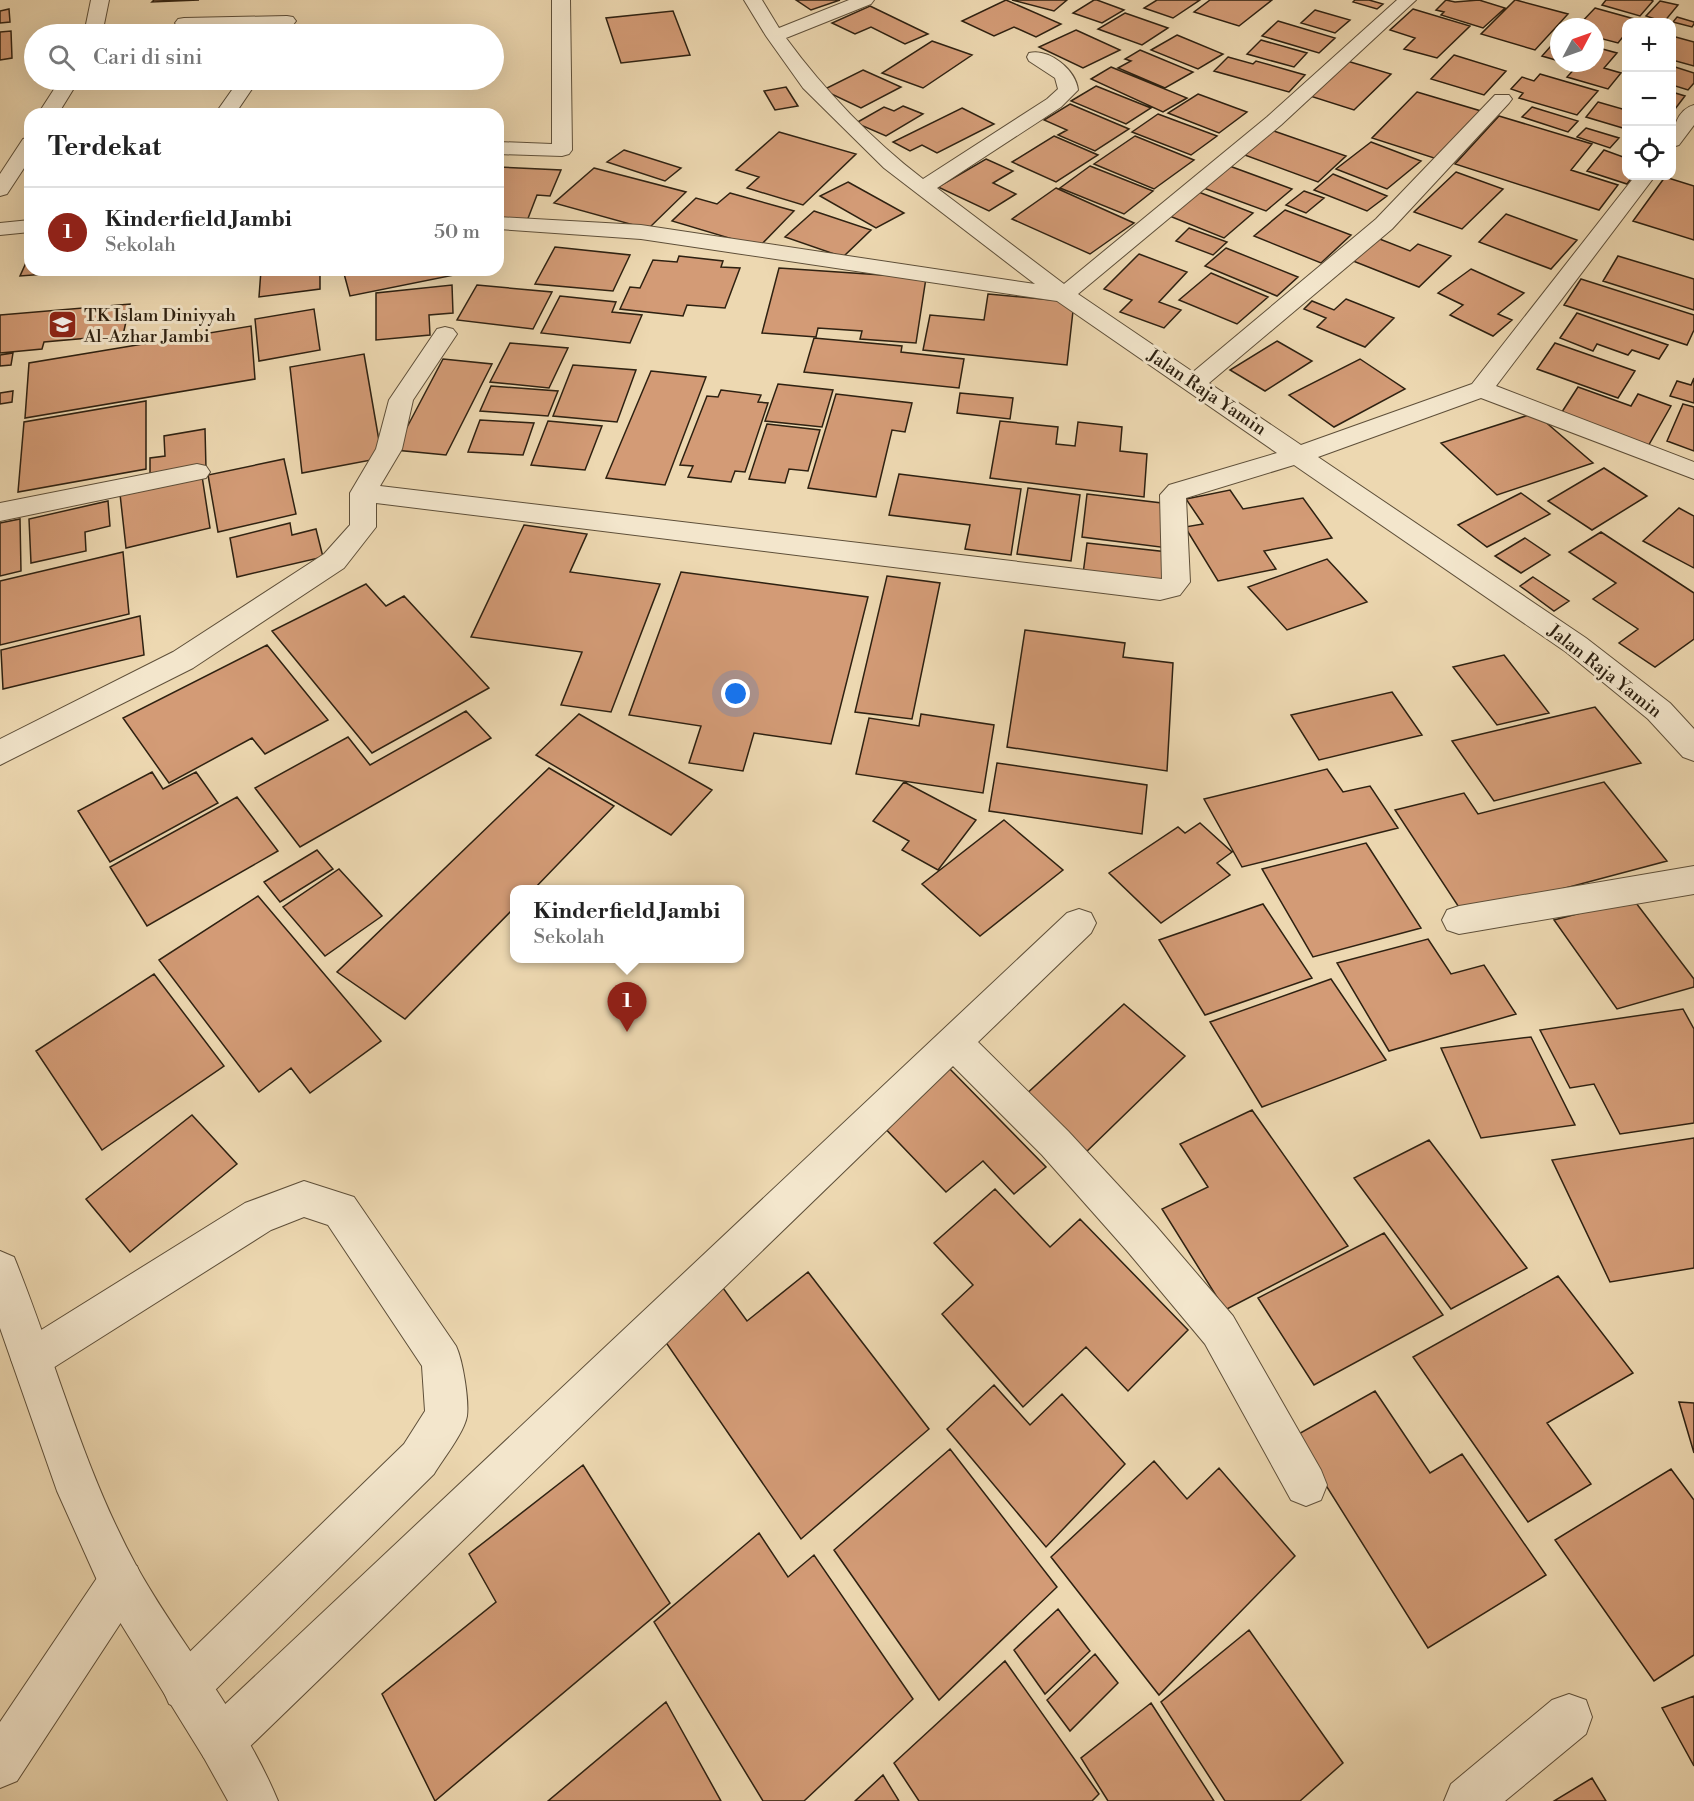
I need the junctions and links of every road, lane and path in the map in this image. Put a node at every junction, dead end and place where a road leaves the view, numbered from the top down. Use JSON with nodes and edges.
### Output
{"nodes":[{"id":1,"x":100,"y":0,"type":"edge"},
{"id":2,"x":561,"y":0,"type":"edge"},
{"id":3,"x":753,"y":0,"type":"edge"},
{"id":4,"x":865,"y":0,"type":"edge"},
{"id":5,"x":1407,"y":0,"type":"edge"},
{"id":6,"x":288,"y":21,"type":"edge"},
{"id":7,"x":184,"y":23,"type":"dead end"},
{"id":8,"x":95,"y":24,"type":"edge"},
{"id":9,"x":775,"y":36,"type":"junction"},
{"id":10,"x":1035,"y":57,"type":"dead end"},
{"id":11,"x":63,"y":90,"type":"edge"},
{"id":12,"x":241,"y":90,"type":"edge"},
{"id":13,"x":1502,"y":99,"type":"dead end"},
{"id":14,"x":52,"y":108,"type":"edge"},
{"id":15,"x":229,"y":108,"type":"edge"},
{"id":16,"x":1694,"y":111,"type":"edge"},
{"id":17,"x":1676,"y":134,"type":"edge"},
{"id":18,"x":504,"y":148,"type":"edge"},
{"id":19,"x":24,"y":152,"type":"edge"},
{"id":20,"x":1642,"y":180,"type":"edge"},
{"id":21,"x":923,"y":188,"type":"junction"},
{"id":22,"x":0,"y":190,"type":"edge"},
{"id":23,"x":504,"y":223,"type":"edge"},
{"id":24,"x":24,"y":227,"type":"edge"},
{"id":25,"x":0,"y":229,"type":"edge"},
{"id":26,"x":1064,"y":295,"type":"junction"},
{"id":27,"x":445,"y":334,"type":"dead end"},
{"id":28,"x":1194,"y":383,"type":"junction"},
{"id":29,"x":1481,"y":389,"type":"junction"},
{"id":30,"x":1298,"y":455,"type":"junction"},
{"id":31,"x":1694,"y":471,"type":"edge"},
{"id":32,"x":197,"y":472,"type":"dead end"},
{"id":33,"x":363,"y":493,"type":"junction"},
{"id":34,"x":0,"y":512,"type":"edge"},
{"id":35,"x":1694,"y":749,"type":"edge"},
{"id":36,"x":0,"y":753,"type":"edge"},
{"id":37,"x":1694,"y":880,"type":"edge"},
{"id":38,"x":1459,"y":920,"type":"dead end"},
{"id":39,"x":1079,"y":923,"type":"dead end"},
{"id":40,"x":954,"y":1043,"type":"junction"},
{"id":41,"x":0,"y":1271,"type":"edge"},
{"id":42,"x":31,"y":1359,"type":"junction"},
{"id":43,"x":1306,"y":1485,"type":"dead end"},
{"id":44,"x":121,"y":1582,"type":"junction"},
{"id":45,"x":185,"y":1688,"type":"junction"},
{"id":46,"x":1569,"y":1717,"type":"dead end"},
{"id":47,"x":221,"y":1741,"type":"junction"},
{"id":48,"x":0,"y":1764,"type":"edge"},
{"id":49,"x":254,"y":1801,"type":"edge"},
{"id":50,"x":1468,"y":1801,"type":"edge"}],
"edges":[{"from":1,"to":8,"type":"street"},
{"from":2,"to":18,"type":"street"},
{"from":3,"to":9,"type":"street","name":"Jalan Raja Yamin"},
{"from":4,"to":9,"type":"street"},
{"from":5,"to":26,"type":"street"},
{"from":6,"to":7,"type":"street"},
{"from":9,"to":21,"type":"street","name":"Jalan Raja Yamin"},
{"from":10,"to":21,"type":"street"},
{"from":11,"to":14,"type":"street"},
{"from":12,"to":15,"type":"street"},
{"from":13,"to":28,"type":"street"},
{"from":16,"to":17,"type":"street"},
{"from":19,"to":22,"type":"street"},
{"from":20,"to":29,"type":"street"},
{"from":21,"to":26,"type":"street","name":"Jalan Raja Yamin"},
{"from":23,"to":26,"type":"street"},
{"from":24,"to":25,"type":"street"},
{"from":26,"to":28,"type":"street","name":"Jalan Raja Yamin"},
{"from":27,"to":33,"type":"street"},
{"from":28,"to":30,"type":"street","name":"Jalan Raja Yamin"},
{"from":29,"to":30,"type":"street"},
{"from":29,"to":31,"type":"street"},
{"from":30,"to":33,"type":"street"},
{"from":30,"to":35,"type":"street","name":"Jalan Raja Yamin"},
{"from":32,"to":34,"type":"street"},
{"from":33,"to":36,"type":"street"},
{"from":37,"to":38,"type":"street"},
{"from":39,"to":40,"type":"street"},
{"from":40,"to":43,"type":"street"},
{"from":40,"to":47,"type":"street"},
{"from":41,"to":42,"type":"street"},
{"from":42,"to":44,"type":"street"},
{"from":42,"to":45,"type":"street"},
{"from":44,"to":45,"type":"street"},
{"from":44,"to":48,"type":"street"},
{"from":45,"to":47,"type":"street"},
{"from":46,"to":50,"type":"street"},
{"from":47,"to":49,"type":"street"}]}
